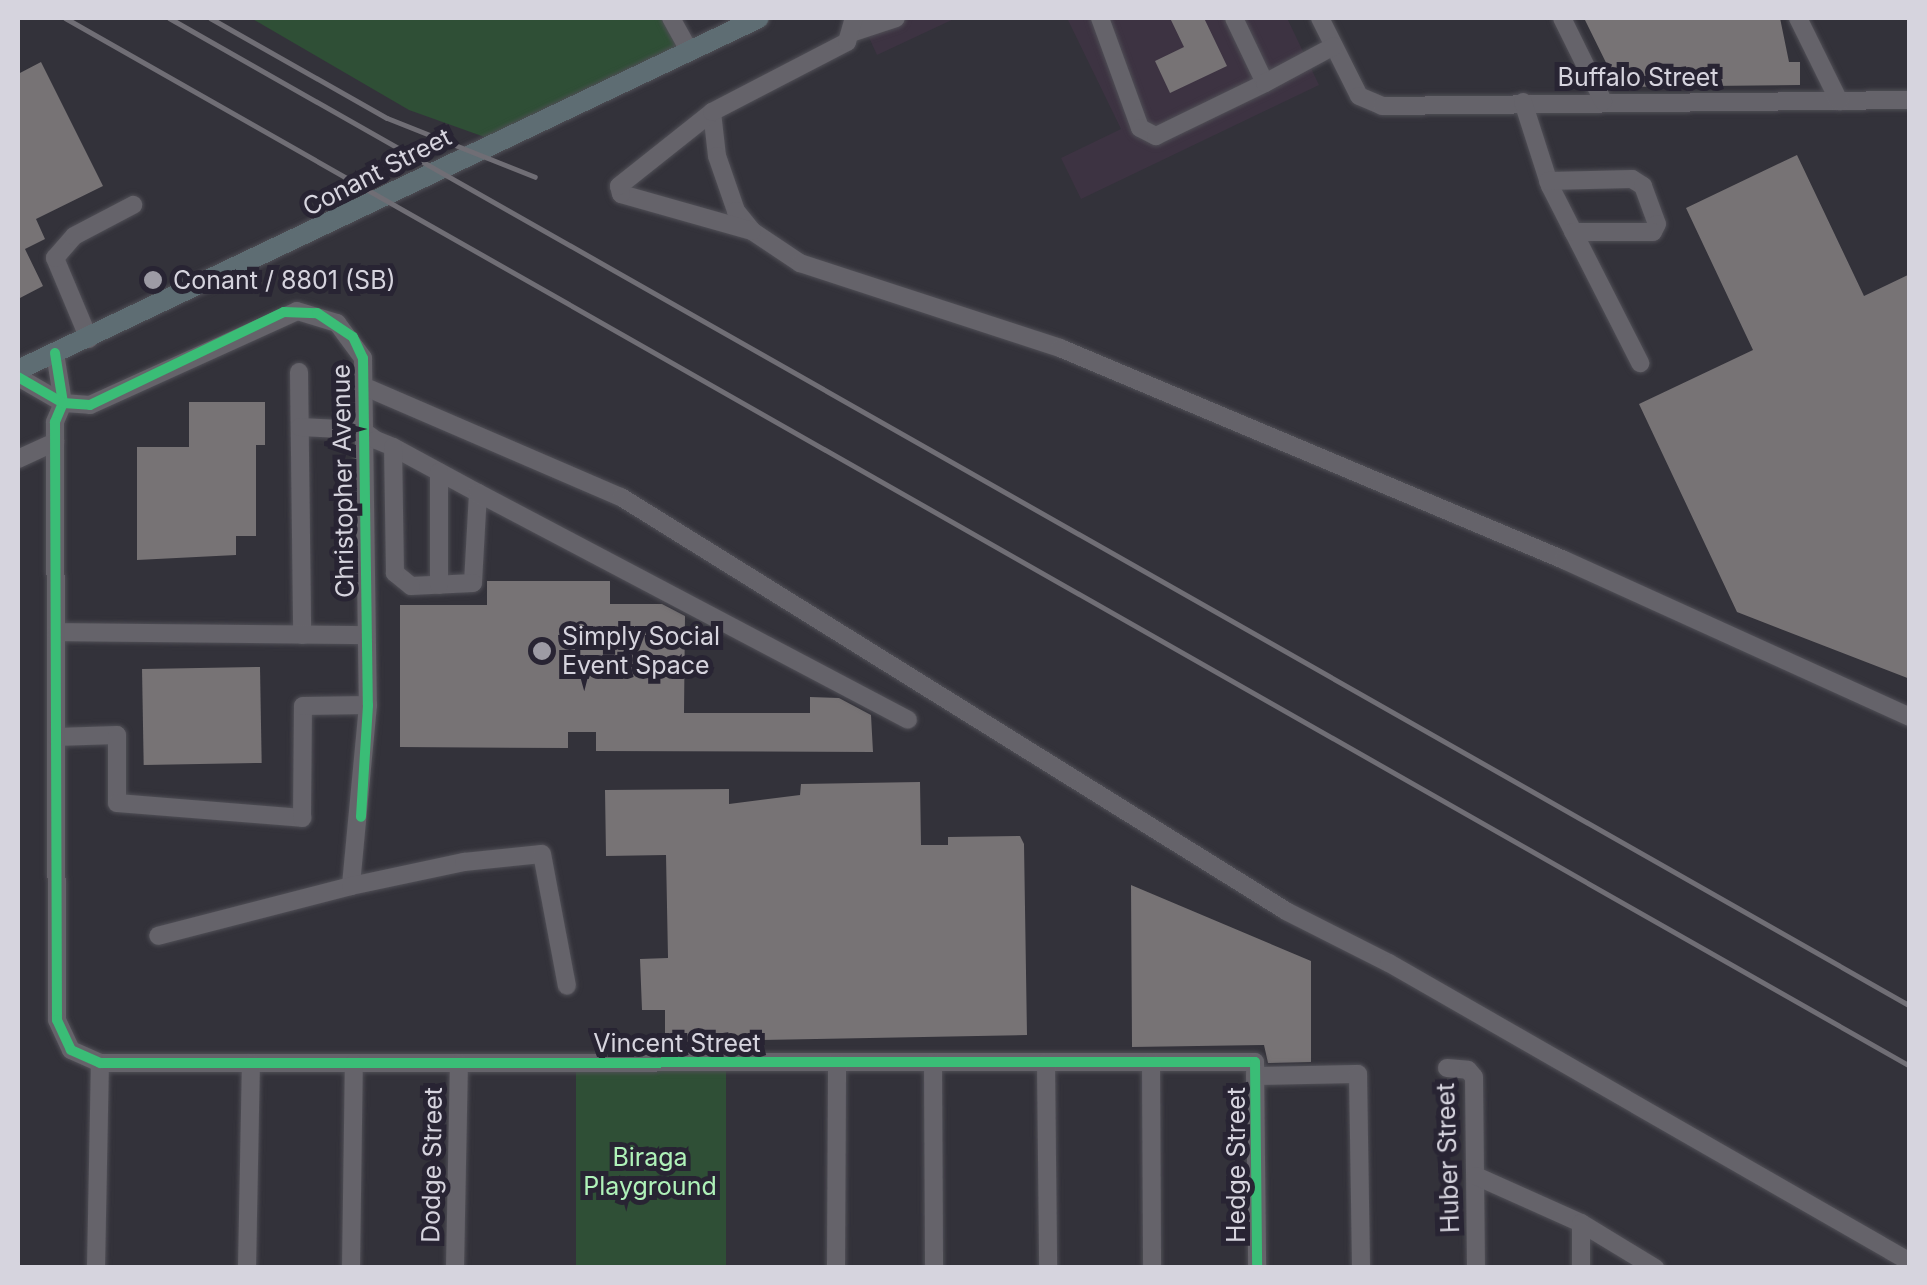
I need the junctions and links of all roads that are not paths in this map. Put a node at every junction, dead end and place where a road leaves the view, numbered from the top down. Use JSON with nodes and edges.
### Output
{"nodes":[{"id":1,"x":671,"y":18,"type":"edge"},
{"id":2,"x":758,"y":18,"type":"edge"},
{"id":3,"x":896,"y":18,"type":"edge"},
{"id":4,"x":1100,"y":18,"type":"edge"},
{"id":5,"x":1234,"y":18,"type":"edge"},
{"id":6,"x":1320,"y":18,"type":"edge"},
{"id":7,"x":1562,"y":18,"type":"edge"},
{"id":8,"x":1805,"y":20,"type":"edge"},
{"id":9,"x":854,"y":25,"type":"edge"},
{"id":10,"x":1334,"y":46,"type":"junction"},
{"id":11,"x":689,"y":52,"type":"junction"},
{"id":12,"x":1265,"y":83,"type":"junction"},
{"id":13,"x":1910,"y":100,"type":"edge"},
{"id":14,"x":1839,"y":101,"type":"junction"},
{"id":15,"x":1523,"y":102,"type":"junction"},
{"id":16,"x":1603,"y":102,"type":"junction"},
{"id":17,"x":712,"y":112,"type":"junction"},
{"id":18,"x":1548,"y":181,"type":"junction"},
{"id":19,"x":134,"y":205,"type":"dead end"},
{"id":20,"x":752,"y":231,"type":"dead end"},
{"id":21,"x":1573,"y":232,"type":"junction"},
{"id":22,"x":89,"y":339,"type":"junction"},
{"id":23,"x":55,"y":353,"type":"junction"},
{"id":24,"x":1640,"y":363,"type":"dead end"},
{"id":25,"x":299,"y":372,"type":"dead end"},
{"id":26,"x":18,"y":374,"type":"edge"},
{"id":27,"x":363,"y":386,"type":"junction"},
{"id":28,"x":63,"y":402,"type":"junction"},
{"id":29,"x":300,"y":427,"type":"junction"},
{"id":30,"x":362,"y":430,"type":"junction"},
{"id":31,"x":55,"y":442,"type":"junction"},
{"id":32,"x":393,"y":446,"type":"junction"},
{"id":33,"x":18,"y":459,"type":"edge"},
{"id":34,"x":439,"y":472,"type":"junction"},
{"id":35,"x":478,"y":493,"type":"junction"},
{"id":36,"x":439,"y":584,"type":"junction"},
{"id":37,"x":56,"y":632,"type":"junction"},
{"id":38,"x":302,"y":635,"type":"junction"},
{"id":39,"x":366,"y":635,"type":"junction"},
{"id":40,"x":368,"y":705,"type":"junction"},
{"id":41,"x":1910,"y":717,"type":"edge"},
{"id":42,"x":908,"y":720,"type":"dead end"},
{"id":43,"x":56,"y":737,"type":"junction"},
{"id":44,"x":351,"y":886,"type":"junction"},
{"id":45,"x":158,"y":936,"type":"dead end"},
{"id":46,"x":567,"y":986,"type":"dead end"},
{"id":47,"x":837,"y":1062,"type":"junction"},
{"id":48,"x":933,"y":1062,"type":"junction"},
{"id":49,"x":1046,"y":1062,"type":"junction"},
{"id":50,"x":1151,"y":1062,"type":"junction"},
{"id":51,"x":100,"y":1063,"type":"junction"},
{"id":52,"x":251,"y":1063,"type":"junction"},
{"id":53,"x":354,"y":1063,"type":"junction"},
{"id":54,"x":459,"y":1063,"type":"junction"},
{"id":55,"x":1446,"y":1068,"type":"dead end"},
{"id":56,"x":1255,"y":1069,"type":"junction"},
{"id":57,"x":1476,"y":1176,"type":"junction"},
{"id":58,"x":1580,"y":1223,"type":"junction"},
{"id":59,"x":1910,"y":1262,"type":"edge"},
{"id":60,"x":96,"y":1268,"type":"edge"},
{"id":61,"x":247,"y":1268,"type":"edge"},
{"id":62,"x":351,"y":1268,"type":"edge"},
{"id":63,"x":455,"y":1268,"type":"edge"},
{"id":64,"x":836,"y":1268,"type":"edge"},
{"id":65,"x":934,"y":1268,"type":"edge"},
{"id":66,"x":1048,"y":1268,"type":"edge"},
{"id":67,"x":1152,"y":1268,"type":"edge"},
{"id":68,"x":1257,"y":1268,"type":"edge"},
{"id":69,"x":1361,"y":1268,"type":"edge"},
{"id":70,"x":1476,"y":1268,"type":"edge"},
{"id":71,"x":1581,"y":1268,"type":"edge"},
{"id":72,"x":1655,"y":1268,"type":"edge"}],
"edges":[{"from":1,"to":11,"type":"street"},
{"from":2,"to":11,"type":"main road","name":"Conant Street"},
{"from":3,"to":9,"type":"street"},
{"from":4,"to":12,"type":"street"},
{"from":5,"to":12,"type":"street"},
{"from":6,"to":10,"type":"street"},
{"from":7,"to":16,"type":"street"},
{"from":8,"to":14,"type":"street"},
{"from":9,"to":17,"type":"street"},
{"from":10,"to":12,"type":"street"},
{"from":10,"to":15,"type":"street","name":"Buffalo Street"},
{"from":11,"to":22,"type":"main road","name":"Conant Street"},
{"from":13,"to":14,"type":"street","name":"Buffalo Street"},
{"from":14,"to":16,"type":"street","name":"Buffalo Street"},
{"from":15,"to":16,"type":"street","name":"Buffalo Street"},
{"from":15,"to":18,"type":"street"},
{"from":17,"to":20,"type":"street"},
{"from":17,"to":41,"type":"street"},
{"from":18,"to":21,"type":"street"},
{"from":18,"to":21,"type":"street"},
{"from":19,"to":22,"type":"street"},
{"from":21,"to":24,"type":"street"},
{"from":22,"to":23,"type":"main road","name":"Conant Street"},
{"from":23,"to":26,"type":"main road","name":"Conant Street"},
{"from":23,"to":28,"type":"street"},
{"from":25,"to":29,"type":"street"},
{"from":26,"to":28,"type":"street"},
{"from":27,"to":28,"type":"street","name":"Christopher Avenue"},
{"from":27,"to":30,"type":"street","name":"Christopher Avenue"},
{"from":27,"to":59,"type":"street"},
{"from":28,"to":31,"type":"street"},
{"from":29,"to":30,"type":"street"},
{"from":29,"to":38,"type":"street"},
{"from":30,"to":32,"type":"street"},
{"from":30,"to":39,"type":"street","name":"Christopher Avenue"},
{"from":31,"to":33,"type":"street"},
{"from":31,"to":37,"type":"street"},
{"from":32,"to":34,"type":"street"},
{"from":32,"to":36,"type":"street"},
{"from":34,"to":35,"type":"street"},
{"from":34,"to":36,"type":"street"},
{"from":35,"to":36,"type":"street"},
{"from":35,"to":42,"type":"street"},
{"from":37,"to":38,"type":"street"},
{"from":37,"to":43,"type":"street"},
{"from":38,"to":39,"type":"street"},
{"from":39,"to":40,"type":"street","name":"Christopher Avenue"},
{"from":40,"to":43,"type":"street"},
{"from":40,"to":44,"type":"street","name":"Christopher Avenue"},
{"from":43,"to":51,"type":"street"},
{"from":44,"to":45,"type":"street"},
{"from":44,"to":46,"type":"street"},
{"from":47,"to":48,"type":"street","name":"Vincent Street"},
{"from":47,"to":54,"type":"street","name":"Vincent Street"},
{"from":47,"to":64,"type":"street"},
{"from":48,"to":49,"type":"street","name":"Vincent Street"},
{"from":48,"to":65,"type":"street"},
{"from":49,"to":50,"type":"street","name":"Vincent Street"},
{"from":49,"to":66,"type":"street"},
{"from":50,"to":56,"type":"street","name":"Vincent Street"},
{"from":50,"to":67,"type":"street"},
{"from":51,"to":52,"type":"street","name":"Vincent Street"},
{"from":51,"to":60,"type":"street"},
{"from":52,"to":53,"type":"street","name":"Vincent Street"},
{"from":52,"to":61,"type":"street"},
{"from":53,"to":54,"type":"street","name":"Vincent Street"},
{"from":53,"to":62,"type":"street"},
{"from":54,"to":63,"type":"street","name":"Dodge Street"},
{"from":55,"to":57,"type":"street","name":"Huber Street"},
{"from":56,"to":68,"type":"street","name":"Hedge Street"},
{"from":56,"to":69,"type":"street","name":"Vincent Street"},
{"from":57,"to":58,"type":"street"},
{"from":57,"to":70,"type":"street","name":"Huber Street"},
{"from":58,"to":71,"type":"street"},
{"from":58,"to":72,"type":"street"}]}
